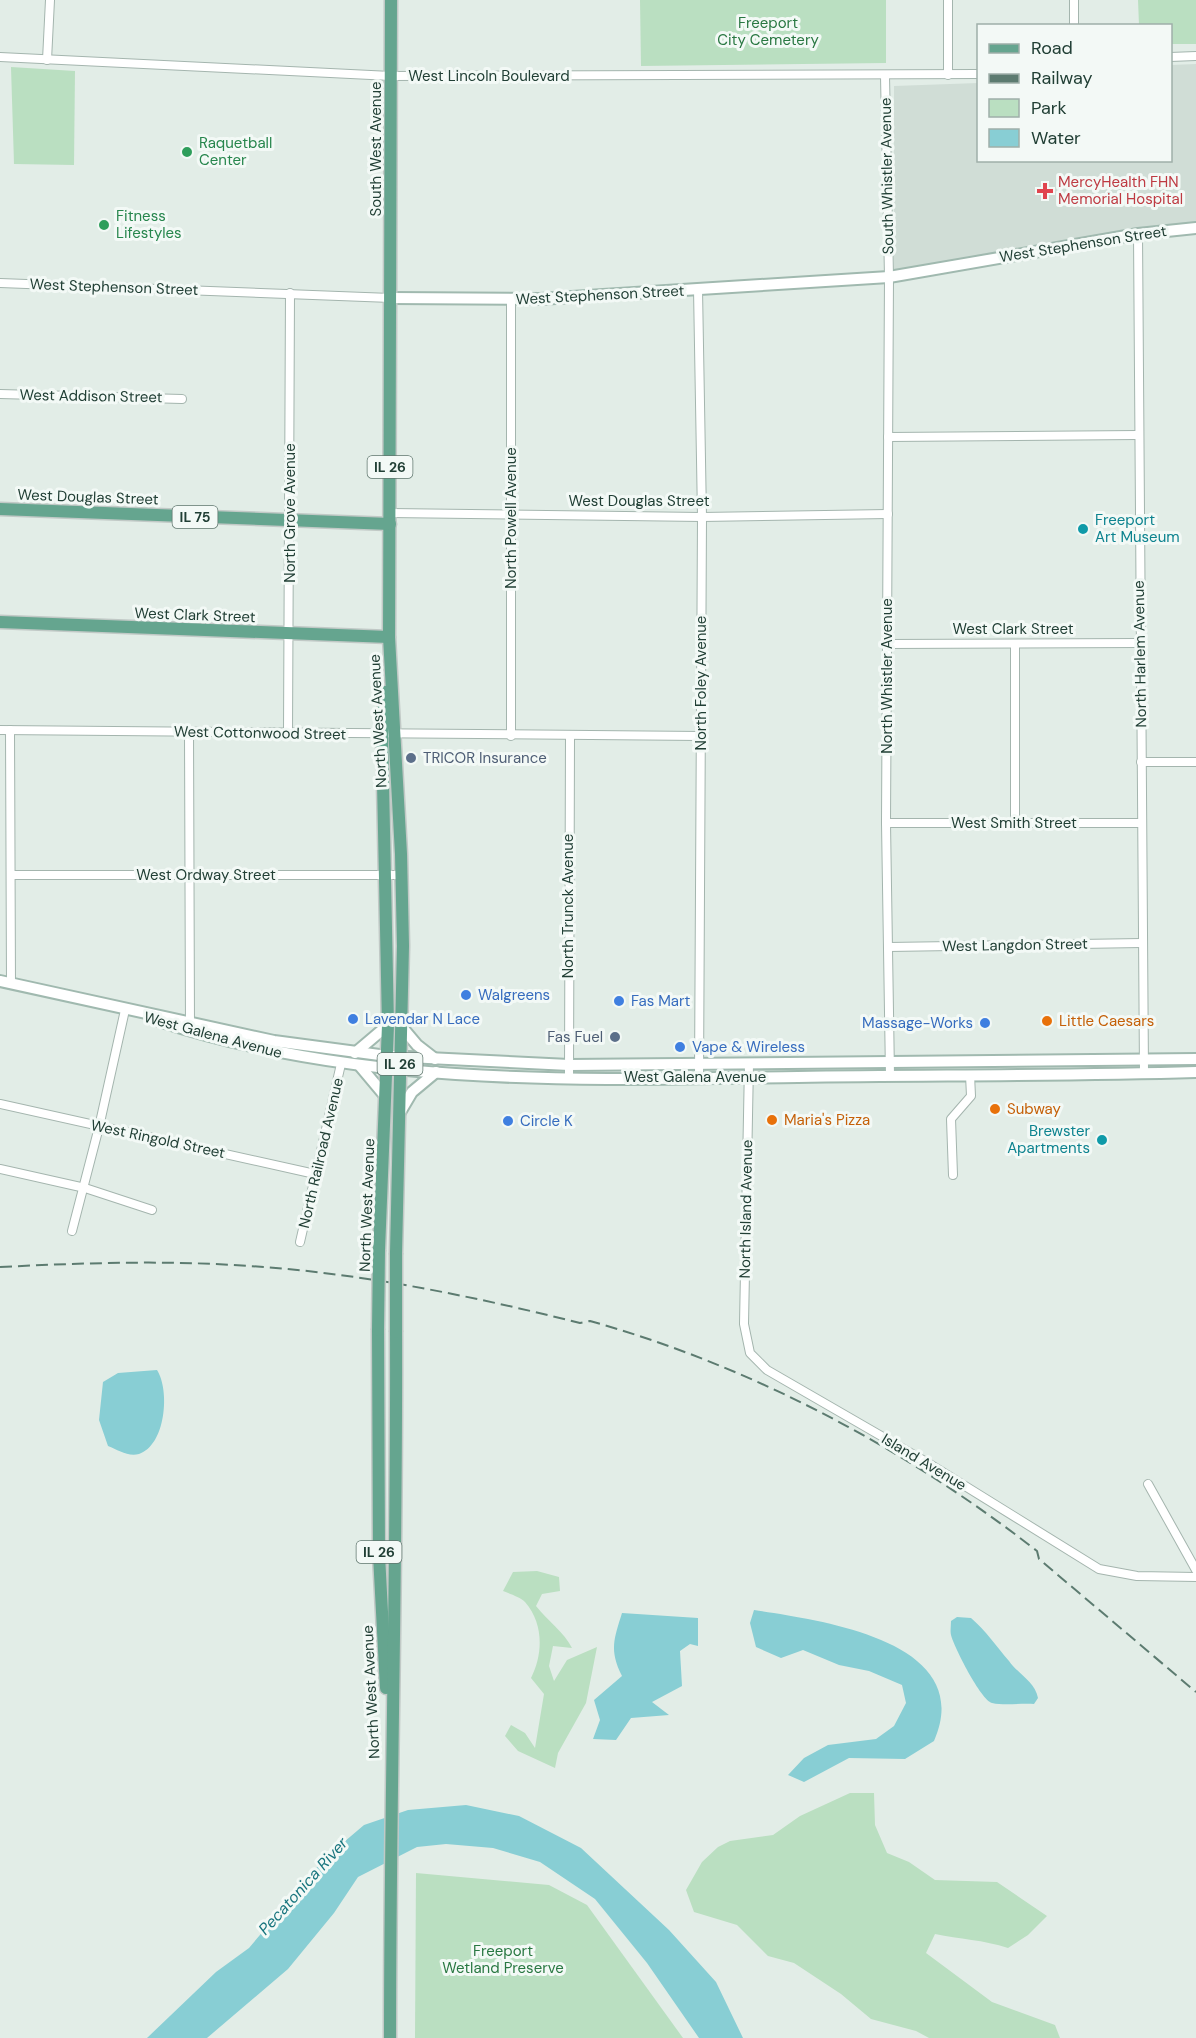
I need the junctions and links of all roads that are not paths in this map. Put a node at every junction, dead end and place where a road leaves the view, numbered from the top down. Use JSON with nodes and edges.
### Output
{"nodes":[{"id":1,"x":50,"y":0,"type":"edge"},
{"id":2,"x":391,"y":0,"type":"edge"},
{"id":3,"x":948,"y":0,"type":"edge"},
{"id":4,"x":1074,"y":0,"type":"edge"},
{"id":5,"x":1074,"y":24,"type":"edge"},
{"id":6,"x":1196,"y":56,"type":"edge"},
{"id":7,"x":0,"y":57,"type":"edge"},
{"id":8,"x":1172,"y":57,"type":"edge"},
{"id":9,"x":47,"y":60,"type":"junction"},
{"id":10,"x":977,"y":74,"type":"edge"},
{"id":11,"x":948,"y":75,"type":"junction"},
{"id":12,"x":391,"y":76,"type":"junction"},
{"id":13,"x":885,"y":76,"type":"junction"},
{"id":14,"x":1196,"y":228,"type":"edge"},
{"id":15,"x":1138,"y":234,"type":"junction"},
{"id":16,"x":889,"y":277,"type":"junction"},
{"id":17,"x":0,"y":283,"type":"edge"},
{"id":18,"x":698,"y":289,"type":"junction"},
{"id":19,"x":290,"y":293,"type":"junction"},
{"id":20,"x":391,"y":298,"type":"junction"},
{"id":21,"x":511,"y":301,"type":"junction"},
{"id":22,"x":0,"y":394,"type":"edge"},
{"id":23,"x":182,"y":399,"type":"dead end"},
{"id":24,"x":1138,"y":435,"type":"junction"},
{"id":25,"x":888,"y":437,"type":"junction"},
{"id":26,"x":0,"y":509,"type":"edge"},
{"id":27,"x":888,"y":514,"type":"junction"},
{"id":28,"x":511,"y":516,"type":"junction"},
{"id":29,"x":702,"y":517,"type":"junction"},
{"id":30,"x":390,"y":518,"type":"junction"},
{"id":31,"x":289,"y":520,"type":"junction"},
{"id":32,"x":0,"y":622,"type":"edge"},
{"id":33,"x":291,"y":634,"type":"junction"},
{"id":34,"x":389,"y":637,"type":"junction"},
{"id":35,"x":887,"y":644,"type":"junction"},
{"id":36,"x":1139,"y":644,"type":"junction"},
{"id":37,"x":1015,"y":645,"type":"junction"},
{"id":38,"x":0,"y":730,"type":"edge"},
{"id":39,"x":10,"y":730,"type":"junction"},
{"id":40,"x":189,"y":732,"type":"junction"},
{"id":41,"x":288,"y":734,"type":"junction"},
{"id":42,"x":388,"y":734,"type":"junction"},
{"id":43,"x":511,"y":736,"type":"junction"},
{"id":44,"x":570,"y":736,"type":"junction"},
{"id":45,"x":700,"y":736,"type":"junction"},
{"id":46,"x":1141,"y":762,"type":"junction"},
{"id":47,"x":1196,"y":762,"type":"edge"},
{"id":48,"x":1015,"y":822,"type":"junction"},
{"id":49,"x":1141,"y":823,"type":"junction"},
{"id":50,"x":886,"y":824,"type":"junction"},
{"id":51,"x":191,"y":874,"type":"junction"},
{"id":52,"x":387,"y":874,"type":"junction"},
{"id":53,"x":11,"y":875,"type":"junction"},
{"id":54,"x":402,"y":875,"type":"junction"},
{"id":55,"x":1142,"y":943,"type":"junction"},
{"id":56,"x":888,"y":947,"type":"junction"},
{"id":57,"x":5,"y":982,"type":"edge"},
{"id":58,"x":125,"y":1010,"type":"junction"},
{"id":59,"x":388,"y":1025,"type":"junction"},
{"id":60,"x":190,"y":1026,"type":"junction"},
{"id":61,"x":401,"y":1026,"type":"junction"},
{"id":62,"x":355,"y":1053,"type":"junction"},
{"id":63,"x":401,"y":1057,"type":"junction"},
{"id":64,"x":435,"y":1059,"type":"junction"},
{"id":65,"x":1196,"y":1059,"type":"edge"},
{"id":66,"x":890,"y":1062,"type":"junction"},
{"id":67,"x":1143,"y":1062,"type":"junction"},
{"id":68,"x":387,"y":1063,"type":"junction"},
{"id":69,"x":341,"y":1064,"type":"junction"},
{"id":70,"x":749,"y":1064,"type":"junction"},
{"id":71,"x":569,"y":1065,"type":"junction"},
{"id":72,"x":699,"y":1065,"type":"junction"},
{"id":73,"x":360,"y":1066,"type":"junction"},
{"id":74,"x":400,"y":1071,"type":"junction"},
{"id":75,"x":436,"y":1072,"type":"junction"},
{"id":76,"x":1196,"y":1072,"type":"edge"},
{"id":77,"x":1144,"y":1073,"type":"junction"},
{"id":78,"x":890,"y":1075,"type":"junction"},
{"id":79,"x":970,"y":1075,"type":"junction"},
{"id":80,"x":569,"y":1077,"type":"junction"},
{"id":81,"x":699,"y":1077,"type":"junction"},
{"id":82,"x":749,"y":1077,"type":"junction"},
{"id":83,"x":386,"y":1097,"type":"junction"},
{"id":84,"x":0,"y":1104,"type":"edge"},
{"id":85,"x":399,"y":1114,"type":"junction"},
{"id":86,"x":99,"y":1127,"type":"junction"},
{"id":87,"x":0,"y":1169,"type":"edge"},
{"id":88,"x":315,"y":1174,"type":"junction"},
{"id":89,"x":952,"y":1175,"type":"dead end"},
{"id":90,"x":85,"y":1188,"type":"junction"},
{"id":91,"x":152,"y":1210,"type":"dead end"},
{"id":92,"x":72,"y":1231,"type":"dead end"},
{"id":93,"x":300,"y":1242,"type":"dead end"},
{"id":94,"x":750,"y":1353,"type":"joint"},
{"id":95,"x":1148,"y":1484,"type":"dead end"},
{"id":96,"x":1196,"y":1570,"type":"edge"},
{"id":97,"x":1196,"y":1577,"type":"edge"},
{"id":98,"x":391,"y":1774,"type":"junction"},
{"id":99,"x":390,"y":2038,"type":"edge"}],
"edges":[{"from":1,"to":9,"type":"street"},
{"from":2,"to":12,"type":"main road","name":"South West Avenue","number":"IL 26"},
{"from":3,"to":11,"type":"street"},
{"from":4,"to":5,"type":"street"},
{"from":6,"to":8,"type":"street"},
{"from":7,"to":9,"type":"street","name":"West Lincoln Boulevard"},
{"from":9,"to":12,"type":"street","name":"West Lincoln Boulevard"},
{"from":10,"to":11,"type":"street","name":"West Lincoln Boulevard"},
{"from":11,"to":13,"type":"street","name":"West Lincoln Boulevard"},
{"from":12,"to":13,"type":"street","name":"West Lincoln Boulevard"},
{"from":12,"to":20,"type":"main road","name":"South West Avenue","number":"IL 26"},
{"from":13,"to":16,"type":"street","name":"South Whistler Avenue"},
{"from":14,"to":15,"type":"main road","name":"West Stephenson Street"},
{"from":15,"to":16,"type":"main road","name":"West Stephenson Street"},
{"from":15,"to":24,"type":"street","name":"North Harlem Avenue"},
{"from":16,"to":18,"type":"main road","name":"West Stephenson Street"},
{"from":16,"to":25,"type":"street","name":"North Whistler Avenue"},
{"from":17,"to":19,"type":"street","name":"West Stephenson Street"},
{"from":18,"to":21,"type":"main road","name":"West Stephenson Street"},
{"from":18,"to":29,"type":"street","name":"North Foley Avenue"},
{"from":19,"to":20,"type":"street","name":"West Stephenson Street"},
{"from":19,"to":31,"type":"street","name":"North Grove Avenue"},
{"from":20,"to":21,"type":"main road","name":"West Stephenson Street"},
{"from":20,"to":30,"type":"main road","name":"North West Avenue","number":"IL 26"},
{"from":21,"to":28,"type":"street","name":"North Powell Avenue"},
{"from":22,"to":23,"type":"street","name":"West Addison Street"},
{"from":24,"to":25,"type":"street"},
{"from":24,"to":36,"type":"street","name":"North Harlem Avenue"},
{"from":25,"to":27,"type":"street","name":"North Whistler Avenue"},
{"from":26,"to":31,"type":"main road","name":"West Douglas Street","number":"IL 75"},
{"from":27,"to":29,"type":"street","name":"West Douglas Street"},
{"from":27,"to":35,"type":"street","name":"North Whistler Avenue"},
{"from":28,"to":29,"type":"street","name":"West Douglas Street"},
{"from":28,"to":30,"type":"street","name":"West Douglas Street"},
{"from":28,"to":43,"type":"street","name":"North Powell Avenue"},
{"from":29,"to":45,"type":"street","name":"North Foley Avenue"},
{"from":30,"to":31,"type":"main road","name":"West Douglas Street","number":"IL 75"},
{"from":30,"to":34,"type":"main road","name":"North West Avenue","number":"IL 26"},
{"from":31,"to":33,"type":"street","name":"North Grove Avenue"},
{"from":32,"to":33,"type":"main road","name":"West Clark Street"},
{"from":33,"to":34,"type":"main road","name":"West Clark Street"},
{"from":33,"to":41,"type":"street","name":"North Grove Avenue"},
{"from":34,"to":42,"type":"main road","name":"North West Avenue","number":"IL 26"},
{"from":35,"to":37,"type":"street","name":"West Clark Street"},
{"from":35,"to":50,"type":"street","name":"North Whistler Avenue"},
{"from":36,"to":37,"type":"street","name":"West Clark Street"},
{"from":36,"to":46,"type":"street","name":"North Harlem Avenue"},
{"from":37,"to":48,"type":"street"},
{"from":38,"to":39,"type":"street","name":"West Cottonwood Street"},
{"from":39,"to":40,"type":"street","name":"West Cottonwood Street"},
{"from":39,"to":53,"type":"street"},
{"from":40,"to":41,"type":"street","name":"West Cottonwood Street"},
{"from":40,"to":51,"type":"street"},
{"from":41,"to":42,"type":"street","name":"West Cottonwood Street"},
{"from":42,"to":43,"type":"street","name":"West Cottonwood Street"},
{"from":42,"to":52,"type":"main road","name":"North West Avenue","number":"IL 26"},
{"from":42,"to":54,"type":"main road","name":"North West Avenue","number":"IL 26"},
{"from":43,"to":44,"type":"street","name":"West Cottonwood Street"},
{"from":44,"to":45,"type":"street","name":"West Cottonwood Street"},
{"from":44,"to":71,"type":"street","name":"North Trunck Avenue"},
{"from":45,"to":72,"type":"street","name":"North Foley Avenue"},
{"from":46,"to":47,"type":"street"},
{"from":46,"to":49,"type":"street","name":"North Harlem Avenue"},
{"from":48,"to":49,"type":"street","name":"West Smith Street"},
{"from":48,"to":50,"type":"street","name":"West Smith Street"},
{"from":49,"to":55,"type":"street","name":"North Harlem Avenue"},
{"from":50,"to":56,"type":"street","name":"North Whistler Avenue"},
{"from":51,"to":52,"type":"street","name":"West Ordway Street"},
{"from":51,"to":53,"type":"street","name":"West Ordway Street"},
{"from":51,"to":60,"type":"street"},
{"from":52,"to":54,"type":"street","name":"West Ordway Street"},
{"from":52,"to":59,"type":"main road","name":"North West Avenue","number":"IL 26"},
{"from":53,"to":57,"type":"street"},
{"from":54,"to":61,"type":"main road","name":"North West Avenue","number":"IL 26"},
{"from":55,"to":56,"type":"street","name":"West Langdon Street"},
{"from":55,"to":67,"type":"street","name":"North Harlem Avenue"},
{"from":56,"to":66,"type":"street","name":"North Whistler Avenue"},
{"from":57,"to":58,"type":"main road","name":"West Galena Avenue"},
{"from":58,"to":60,"type":"main road","name":"West Galena Avenue"},
{"from":58,"to":86,"type":"street"},
{"from":59,"to":62,"type":"main road"},
{"from":59,"to":68,"type":"main road","name":"North West Avenue","number":"IL 26"},
{"from":60,"to":62,"type":"main road","name":"West Galena Avenue"},
{"from":60,"to":69,"type":"main road","name":"West Galena Avenue"},
{"from":61,"to":63,"type":"main road","name":"North West Avenue","number":"IL 26"},
{"from":61,"to":64,"type":"main road"},
{"from":62,"to":68,"type":"main road","name":"West Galena Avenue"},
{"from":63,"to":64,"type":"main road","name":"West Galena Avenue"},
{"from":63,"to":68,"type":"main road","name":"West Galena Avenue"},
{"from":63,"to":74,"type":"main road","name":"North West Avenue","number":"IL 26"},
{"from":64,"to":71,"type":"main road","name":"West Galena Avenue"},
{"from":65,"to":67,"type":"main road","name":"West Galena Avenue"},
{"from":66,"to":67,"type":"main road","name":"West Galena Avenue"},
{"from":66,"to":70,"type":"main road","name":"West Galena Avenue"},
{"from":66,"to":78,"type":"street","name":"North Whistler Avenue"},
{"from":67,"to":77,"type":"street","name":"North Harlem Avenue"},
{"from":68,"to":73,"type":"main road","name":"West Galena Avenue"},
{"from":68,"to":74,"type":"main road","name":"West Galena Avenue"},
{"from":68,"to":83,"type":"main road","name":"North West Avenue","number":"IL 26"},
{"from":69,"to":73,"type":"main road","name":"West Galena Avenue"},
{"from":69,"to":88,"type":"street","name":"North Railroad Avenue"},
{"from":70,"to":72,"type":"main road","name":"West Galena Avenue"},
{"from":70,"to":82,"type":"street","name":"North Island Avenue"},
{"from":71,"to":72,"type":"main road","name":"West Galena Avenue"},
{"from":71,"to":80,"type":"street","name":"North Trunck Avenue"},
{"from":72,"to":81,"type":"street","name":"North Foley Avenue"},
{"from":73,"to":83,"type":"main road"},
{"from":74,"to":75,"type":"main road","name":"West Galena Avenue"},
{"from":74,"to":85,"type":"main road","name":"North West Avenue","number":"IL 26"},
{"from":75,"to":80,"type":"main road","name":"West Galena Avenue"},
{"from":75,"to":85,"type":"main road"},
{"from":76,"to":77,"type":"main road","name":"West Galena Avenue"},
{"from":77,"to":79,"type":"main road","name":"West Galena Avenue"},
{"from":78,"to":79,"type":"main road","name":"West Galena Avenue"},
{"from":78,"to":82,"type":"main road","name":"West Galena Avenue"},
{"from":79,"to":89,"type":"street"},
{"from":80,"to":81,"type":"main road","name":"West Galena Avenue"},
{"from":81,"to":82,"type":"main road","name":"West Galena Avenue"},
{"from":82,"to":94,"type":"street","name":"North Island Avenue"},
{"from":83,"to":98,"type":"main road","name":"North West Avenue","number":"IL 26","bridge":true},
{"from":84,"to":86,"type":"street","name":"West Ringold Street"},
{"from":85,"to":98,"type":"main road","name":"North West Avenue","number":"IL 26","bridge":true},
{"from":86,"to":88,"type":"street","name":"West Ringold Street"},
{"from":86,"to":90,"type":"street"},
{"from":87,"to":90,"type":"street"},
{"from":88,"to":93,"type":"street","name":"North Railroad Avenue"},
{"from":90,"to":91,"type":"street"},
{"from":90,"to":92,"type":"street"},
{"from":94,"to":97,"type":"street","name":"Island Avenue"},
{"from":95,"to":96,"type":"street"},
{"from":98,"to":99,"type":"main road","name":"North West Avenue","number":"IL 26"}]}
